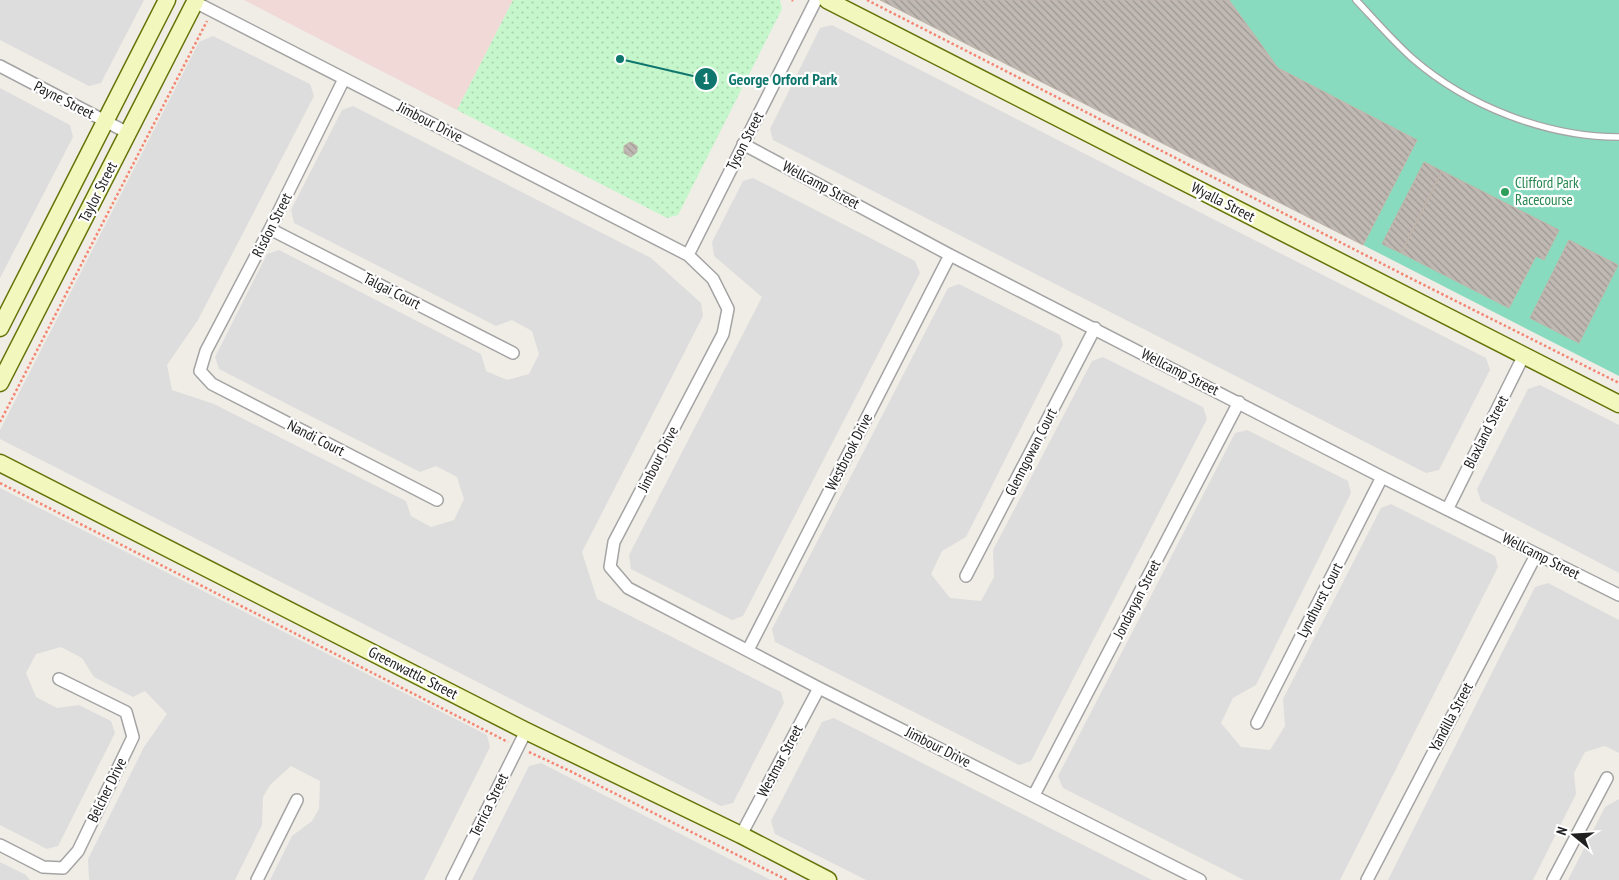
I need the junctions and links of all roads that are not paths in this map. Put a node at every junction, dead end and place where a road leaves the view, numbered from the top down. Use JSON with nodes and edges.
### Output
{"nodes":[{"id":1,"x":167,"y":0,"type":"edge"},
{"id":2,"x":816,"y":0,"type":"edge"},
{"id":3,"x":827,"y":0,"type":"edge"},
{"id":4,"x":1356,"y":0,"type":"edge"},
{"id":5,"x":196,"y":1,"type":"edge"},
{"id":6,"x":0,"y":66,"type":"edge"},
{"id":7,"x":344,"y":79,"type":"junction"},
{"id":8,"x":106,"y":121,"type":"junction"},
{"id":9,"x":128,"y":133,"type":"junction"},
{"id":10,"x":1619,"y":137,"type":"edge"},
{"id":11,"x":744,"y":144,"type":"junction"},
{"id":12,"x":270,"y":229,"type":"junction"},
{"id":13,"x":688,"y":254,"type":"junction"},
{"id":14,"x":950,"y":255,"type":"junction"},
{"id":15,"x":0,"y":328,"type":"edge"},
{"id":16,"x":1095,"y":328,"type":"junction"},
{"id":17,"x":513,"y":353,"type":"dead end"},
{"id":18,"x":1524,"y":355,"type":"junction"},
{"id":19,"x":200,"y":371,"type":"joint"},
{"id":20,"x":0,"y":383,"type":"edge"},
{"id":21,"x":1239,"y":402,"type":"junction"},
{"id":22,"x":1619,"y":404,"type":"edge"},
{"id":23,"x":0,"y":463,"type":"edge"},
{"id":24,"x":1382,"y":477,"type":"junction"},
{"id":25,"x":437,"y":500,"type":"dead end"},
{"id":26,"x":1448,"y":508,"type":"junction"},
{"id":27,"x":1536,"y":555,"type":"junction"},
{"id":28,"x":966,"y":576,"type":"dead end"},
{"id":29,"x":1619,"y":595,"type":"edge"},
{"id":30,"x":748,"y":650,"type":"junction"},
{"id":31,"x":60,"y":678,"type":"dead end"},
{"id":32,"x":819,"y":688,"type":"junction"},
{"id":33,"x":1257,"y":723,"type":"dead end"},
{"id":34,"x":526,"y":731,"type":"junction"},
{"id":35,"x":1607,"y":778,"type":"dead end"},
{"id":36,"x":1034,"y":795,"type":"junction"},
{"id":37,"x":297,"y":800,"type":"dead end"},
{"id":38,"x":741,"y":835,"type":"junction"},
{"id":39,"x":0,"y":845,"type":"edge"},
{"id":40,"x":257,"y":880,"type":"edge"},
{"id":41,"x":452,"y":880,"type":"edge"},
{"id":42,"x":828,"y":880,"type":"edge"},
{"id":43,"x":1200,"y":880,"type":"edge"},
{"id":44,"x":1366,"y":880,"type":"edge"},
{"id":45,"x":1553,"y":880,"type":"edge"}],
"edges":[{"from":1,"to":8,"type":"street","name":"Taylor Street"},
{"from":2,"to":11,"type":"street","name":"Tyson Street"},
{"from":3,"to":18,"type":"street","name":"Wyalla Street"},
{"from":4,"to":10,"type":"lane"},
{"from":5,"to":7,"type":"street","name":"Jimbour Drive"},
{"from":5,"to":9,"type":"street","name":"Taylor Street"},
{"from":6,"to":8,"type":"street","name":"Payne Street"},
{"from":7,"to":12,"type":"street","name":"Risdon Street"},
{"from":7,"to":13,"type":"street","name":"Jimbour Drive"},
{"from":8,"to":9,"type":"street","name":"Payne Street"},
{"from":8,"to":15,"type":"street","name":"Taylor Street"},
{"from":9,"to":20,"type":"street","name":"Taylor Street"},
{"from":11,"to":13,"type":"street","name":"Tyson Street"},
{"from":11,"to":14,"type":"street","name":"Wellcamp Street"},
{"from":12,"to":17,"type":"street","name":"Talgai Court"},
{"from":12,"to":19,"type":"street","name":"Risdon Street"},
{"from":13,"to":30,"type":"street","name":"Jimbour Drive"},
{"from":14,"to":16,"type":"street","name":"Wellcamp Street"},
{"from":14,"to":30,"type":"street","name":"Westbrook Drive"},
{"from":16,"to":21,"type":"street","name":"Wellcamp Street"},
{"from":16,"to":28,"type":"street","name":"Glenngowan Court"},
{"from":18,"to":22,"type":"street","name":"Wyalla Street"},
{"from":18,"to":26,"type":"street","name":"Blaxland Street"},
{"from":19,"to":25,"type":"street","name":"Nandi Court"},
{"from":21,"to":24,"type":"street","name":"Wellcamp Street"},
{"from":21,"to":36,"type":"street","name":"Jondaryan Street"},
{"from":23,"to":34,"type":"street","name":"Greenwattle Street"},
{"from":24,"to":26,"type":"street","name":"Wellcamp Street"},
{"from":24,"to":33,"type":"street","name":"Lyndhurst Court"},
{"from":26,"to":27,"type":"street","name":"Wellcamp Street"},
{"from":27,"to":29,"type":"street","name":"Wellcamp Street"},
{"from":27,"to":44,"type":"street","name":"Yandilla Street"},
{"from":30,"to":32,"type":"street","name":"Jimbour Drive"},
{"from":31,"to":39,"type":"street","name":"Belcher Drive"},
{"from":32,"to":36,"type":"street","name":"Jimbour Drive"},
{"from":32,"to":38,"type":"street","name":"Westmar Street"},
{"from":34,"to":38,"type":"street","name":"Greenwattle Street"},
{"from":34,"to":41,"type":"street","name":"Terrica Street"},
{"from":35,"to":45,"type":"street"},
{"from":36,"to":43,"type":"street","name":"Jimbour Drive"},
{"from":37,"to":40,"type":"street"},
{"from":38,"to":42,"type":"street","name":"Greenwattle Street"}]}
